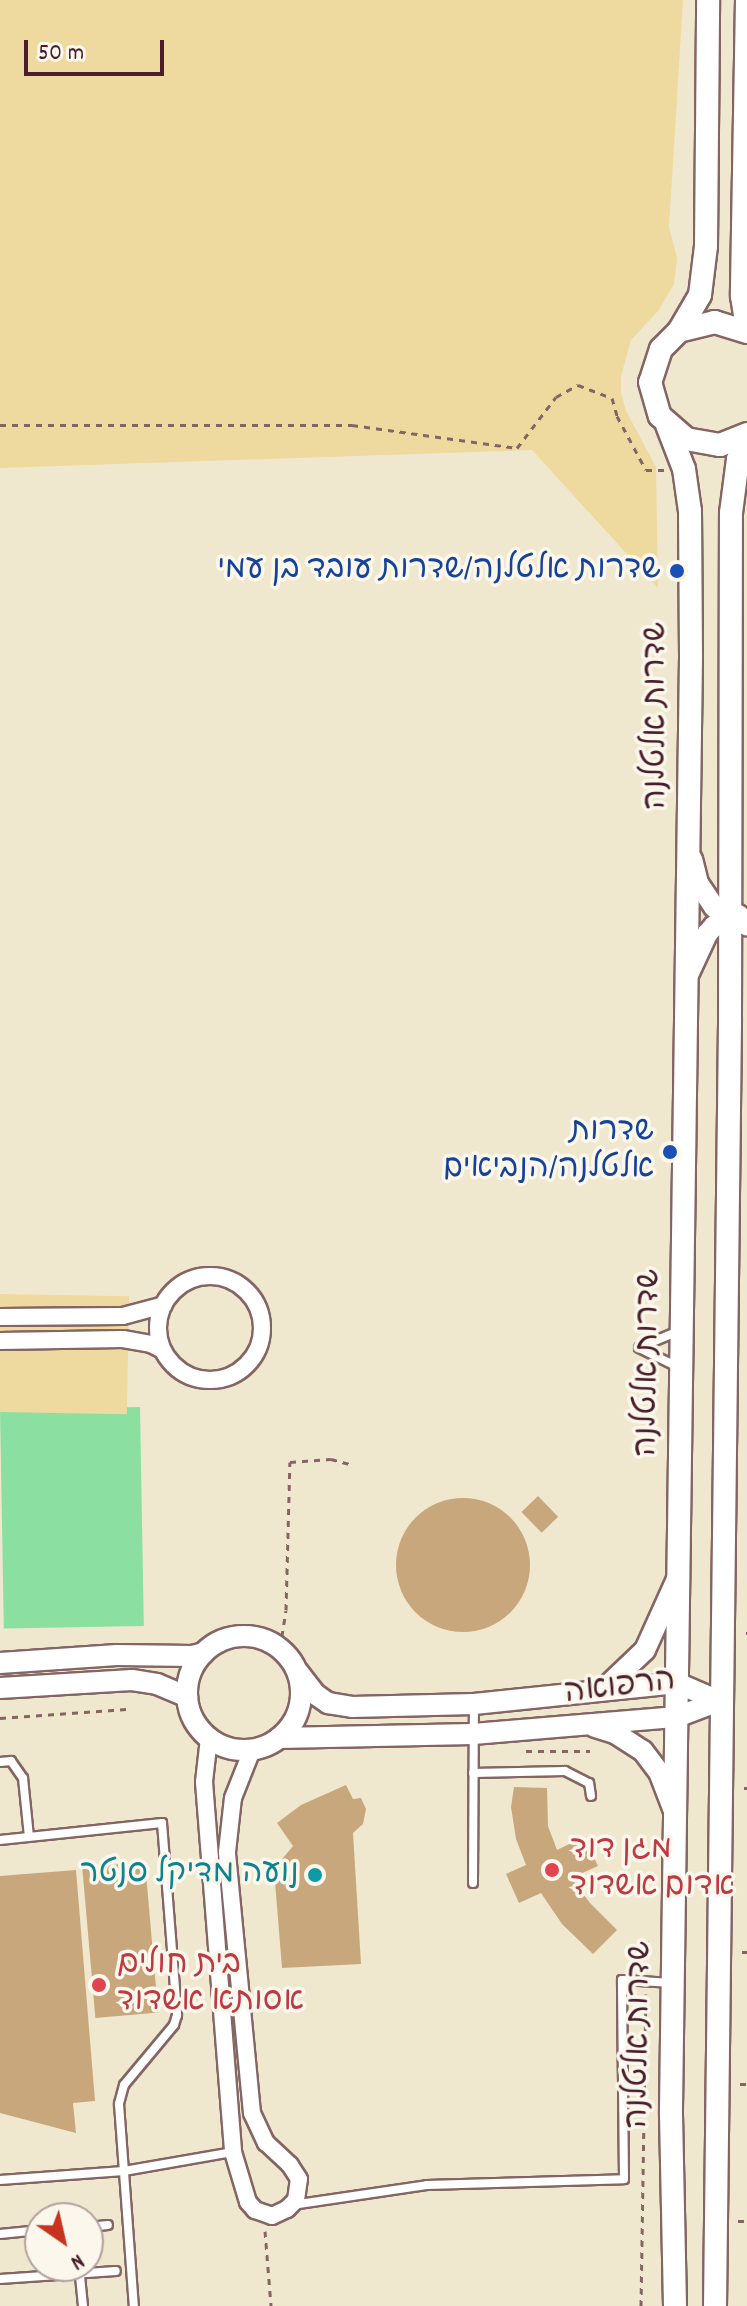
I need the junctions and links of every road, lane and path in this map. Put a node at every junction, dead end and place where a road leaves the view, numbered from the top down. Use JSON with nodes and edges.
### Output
{"nodes":[{"id":1,"x":708,"y":0,"type":"edge"},
{"id":2,"x":747,"y":0,"type":"edge"},
{"id":3,"x":747,"y":326,"type":"edge"},
{"id":4,"x":679,"y":331,"type":"junction"},
{"id":5,"x":747,"y":332,"type":"edge"},
{"id":6,"x":0,"y":425,"type":"edge"},
{"id":7,"x":667,"y":425,"type":"junction"},
{"id":8,"x":747,"y":436,"type":"edge"},
{"id":9,"x":684,"y":469,"type":"junction"},
{"id":10,"x":728,"y":835,"type":"junction"},
{"id":11,"x":689,"y":848,"type":"junction"},
{"id":12,"x":747,"y":871,"type":"edge"},
{"id":13,"x":741,"y":918,"type":"edge"},
{"id":14,"x":747,"y":966,"type":"edge"},
{"id":15,"x":687,"y":976,"type":"junction"},
{"id":16,"x":730,"y":1019,"type":"junction"},
{"id":17,"x":164,"y":1305,"type":"junction"},
{"id":18,"x":0,"y":1317,"type":"edge"},
{"id":19,"x":682,"y":1329,"type":"junction"},
{"id":20,"x":0,"y":1341,"type":"edge"},
{"id":21,"x":163,"y":1350,"type":"junction"},
{"id":22,"x":682,"y":1369,"type":"junction"},
{"id":23,"x":353,"y":1465,"type":"dead end"},
{"id":24,"x":679,"y":1577,"type":"junction"},
{"id":25,"x":280,"y":1648,"type":"junction"},
{"id":26,"x":204,"y":1653,"type":"junction"},
{"id":27,"x":0,"y":1663,"type":"edge"},
{"id":28,"x":298,"y":1672,"type":"junction"},
{"id":29,"x":677,"y":1683,"type":"junction"},
{"id":30,"x":0,"y":1688,"type":"edge"},
{"id":31,"x":603,"y":1690,"type":"junction"},
{"id":32,"x":187,"y":1697,"type":"junction"},
{"id":33,"x":719,"y":1701,"type":"junction"},
{"id":34,"x":474,"y":1704,"type":"junction"},
{"id":35,"x":127,"y":1709,"type":"dead end"},
{"id":36,"x":677,"y":1717,"type":"junction"},
{"id":37,"x":0,"y":1718,"type":"edge"},
{"id":38,"x":587,"y":1724,"type":"junction"},
{"id":39,"x":473,"y":1734,"type":"junction"},
{"id":40,"x":209,"y":1738,"type":"junction"},
{"id":41,"x":279,"y":1738,"type":"junction"},
{"id":42,"x":252,"y":1750,"type":"junction"},
{"id":43,"x":511,"y":1751,"type":"dead end"},
{"id":44,"x":590,"y":1751,"type":"dead end"},
{"id":45,"x":0,"y":1762,"type":"edge"},
{"id":46,"x":473,"y":1773,"type":"junction"},
{"id":47,"x":591,"y":1796,"type":"dead end"},
{"id":48,"x":676,"y":1814,"type":"junction"},
{"id":49,"x":29,"y":1837,"type":"junction"},
{"id":50,"x":0,"y":1840,"type":"edge"},
{"id":51,"x":473,"y":1883,"type":"dead end"},
{"id":52,"x":647,"y":1936,"type":"dead end"},
{"id":53,"x":646,"y":1981,"type":"junction"},
{"id":54,"x":673,"y":1983,"type":"junction"},
{"id":55,"x":740,"y":2084,"type":"dead end"},
{"id":56,"x":747,"y":2084,"type":"edge"},
{"id":57,"x":233,"y":2152,"type":"junction"},
{"id":58,"x":124,"y":2171,"type":"junction"},
{"id":59,"x":0,"y":2180,"type":"edge"},
{"id":60,"x":291,"y":2205,"type":"junction"},
{"id":61,"x":264,"y":2215,"type":"junction"},
{"id":62,"x":738,"y":2221,"type":"dead end"},
{"id":63,"x":747,"y":2221,"type":"edge"},
{"id":64,"x":104,"y":2225,"type":"edge"},
{"id":65,"x":108,"y":2225,"type":"dead end"},
{"id":66,"x":24,"y":2232,"type":"edge"},
{"id":67,"x":0,"y":2234,"type":"edge"},
{"id":68,"x":104,"y":2271,"type":"edge"},
{"id":69,"x":116,"y":2271,"type":"dead end"},
{"id":70,"x":24,"y":2276,"type":"edge"},
{"id":71,"x":0,"y":2279,"type":"edge"},
{"id":72,"x":80,"y":2282,"type":"edge"},
{"id":73,"x":83,"y":2306,"type":"edge"},
{"id":74,"x":134,"y":2306,"type":"edge"},
{"id":75,"x":271,"y":2306,"type":"edge"},
{"id":76,"x":641,"y":2306,"type":"edge"},
{"id":77,"x":675,"y":2306,"type":"edge"},
{"id":78,"x":715,"y":2306,"type":"edge"}],
"edges":[{"from":1,"to":4,"type":"main road"},
{"from":2,"to":3,"type":"main road"},
{"from":4,"to":5,"type":"main road"},
{"from":4,"to":7,"type":"main road","name":"שדרות אלטלנה"},
{"from":6,"to":9,"type":"path"},
{"from":7,"to":8,"type":"main road"},
{"from":7,"to":9,"type":"main road","name":"שדרות אלטלנה"},
{"from":8,"to":10,"type":"main road"},
{"from":9,"to":11,"type":"main road","name":"שדרות אלטלנה"},
{"from":10,"to":12,"type":"main road"},
{"from":10,"to":13,"type":"main road"},
{"from":11,"to":13,"type":"street"},
{"from":11,"to":15,"type":"main road","name":"שדרות אלטלנה"},
{"from":13,"to":15,"type":"street"},
{"from":13,"to":16,"type":"main road"},
{"from":14,"to":16,"type":"main road"},
{"from":15,"to":19,"type":"main road","name":"שדרות אלטלנה"},
{"from":16,"to":33,"type":"main road"},
{"from":17,"to":18,"type":"street"},
{"from":17,"to":21,"type":"street"},
{"from":17,"to":21,"type":"street"},
{"from":19,"to":22,"type":"main road","name":"שדרות אלטלנה"},
{"from":19,"to":22,"type":"lane"},
{"from":20,"to":21,"type":"street"},
{"from":22,"to":24,"type":"main road","name":"שדרות אלטלנה"},
{"from":23,"to":25,"type":"path"},
{"from":24,"to":29,"type":"main road","name":"שדרות אלטלנה"},
{"from":24,"to":31,"type":"street"},
{"from":25,"to":26,"type":"street"},
{"from":25,"to":28,"type":"street"},
{"from":26,"to":27,"type":"street"},
{"from":26,"to":32,"type":"street"},
{"from":28,"to":34,"type":"street","name":"הרפואה"},
{"from":28,"to":41,"type":"street"},
{"from":29,"to":31,"type":"street","name":"הרפואה"},
{"from":29,"to":33,"type":"street","name":"הרפואה"},
{"from":29,"to":36,"type":"main road","name":"שדרות אלטלנה"},
{"from":30,"to":32,"type":"street"},
{"from":31,"to":34,"type":"street","name":"הרפואה"},
{"from":32,"to":40,"type":"street"},
{"from":33,"to":36,"type":"street","name":"הרפואה"},
{"from":33,"to":78,"type":"main road"},
{"from":34,"to":39,"type":"lane"},
{"from":35,"to":37,"type":"path"},
{"from":36,"to":38,"type":"street","name":"הרפואה"},
{"from":36,"to":48,"type":"main road","name":"שדרות אלטלנה"},
{"from":38,"to":39,"type":"street","name":"הרפואה"},
{"from":38,"to":48,"type":"street"},
{"from":39,"to":41,"type":"street","name":"הרפואה"},
{"from":39,"to":46,"type":"lane"},
{"from":40,"to":42,"type":"street"},
{"from":40,"to":57,"type":"street"},
{"from":41,"to":42,"type":"street"},
{"from":42,"to":60,"type":"street"},
{"from":43,"to":44,"type":"path"},
{"from":45,"to":49,"type":"lane"},
{"from":46,"to":47,"type":"lane"},
{"from":46,"to":51,"type":"lane"},
{"from":48,"to":54,"type":"main road","name":"שדרות אלטלנה"},
{"from":49,"to":50,"type":"lane"},
{"from":49,"to":58,"type":"lane"},
{"from":52,"to":53,"type":"path"},
{"from":53,"to":54,"type":"lane"},
{"from":53,"to":60,"type":"lane"},
{"from":53,"to":76,"type":"path"},
{"from":54,"to":77,"type":"main road","name":"שדרות אלטלנה"},
{"from":55,"to":56,"type":"path"},
{"from":57,"to":58,"type":"lane"},
{"from":57,"to":61,"type":"street"},
{"from":58,"to":59,"type":"lane"},
{"from":58,"to":74,"type":"lane"},
{"from":60,"to":61,"type":"street"},
{"from":61,"to":75,"type":"path"},
{"from":62,"to":63,"type":"path"},
{"from":64,"to":65,"type":"lane"},
{"from":66,"to":67,"type":"lane"},
{"from":68,"to":69,"type":"lane"},
{"from":70,"to":71,"type":"lane"},
{"from":72,"to":73,"type":"lane"}]}
